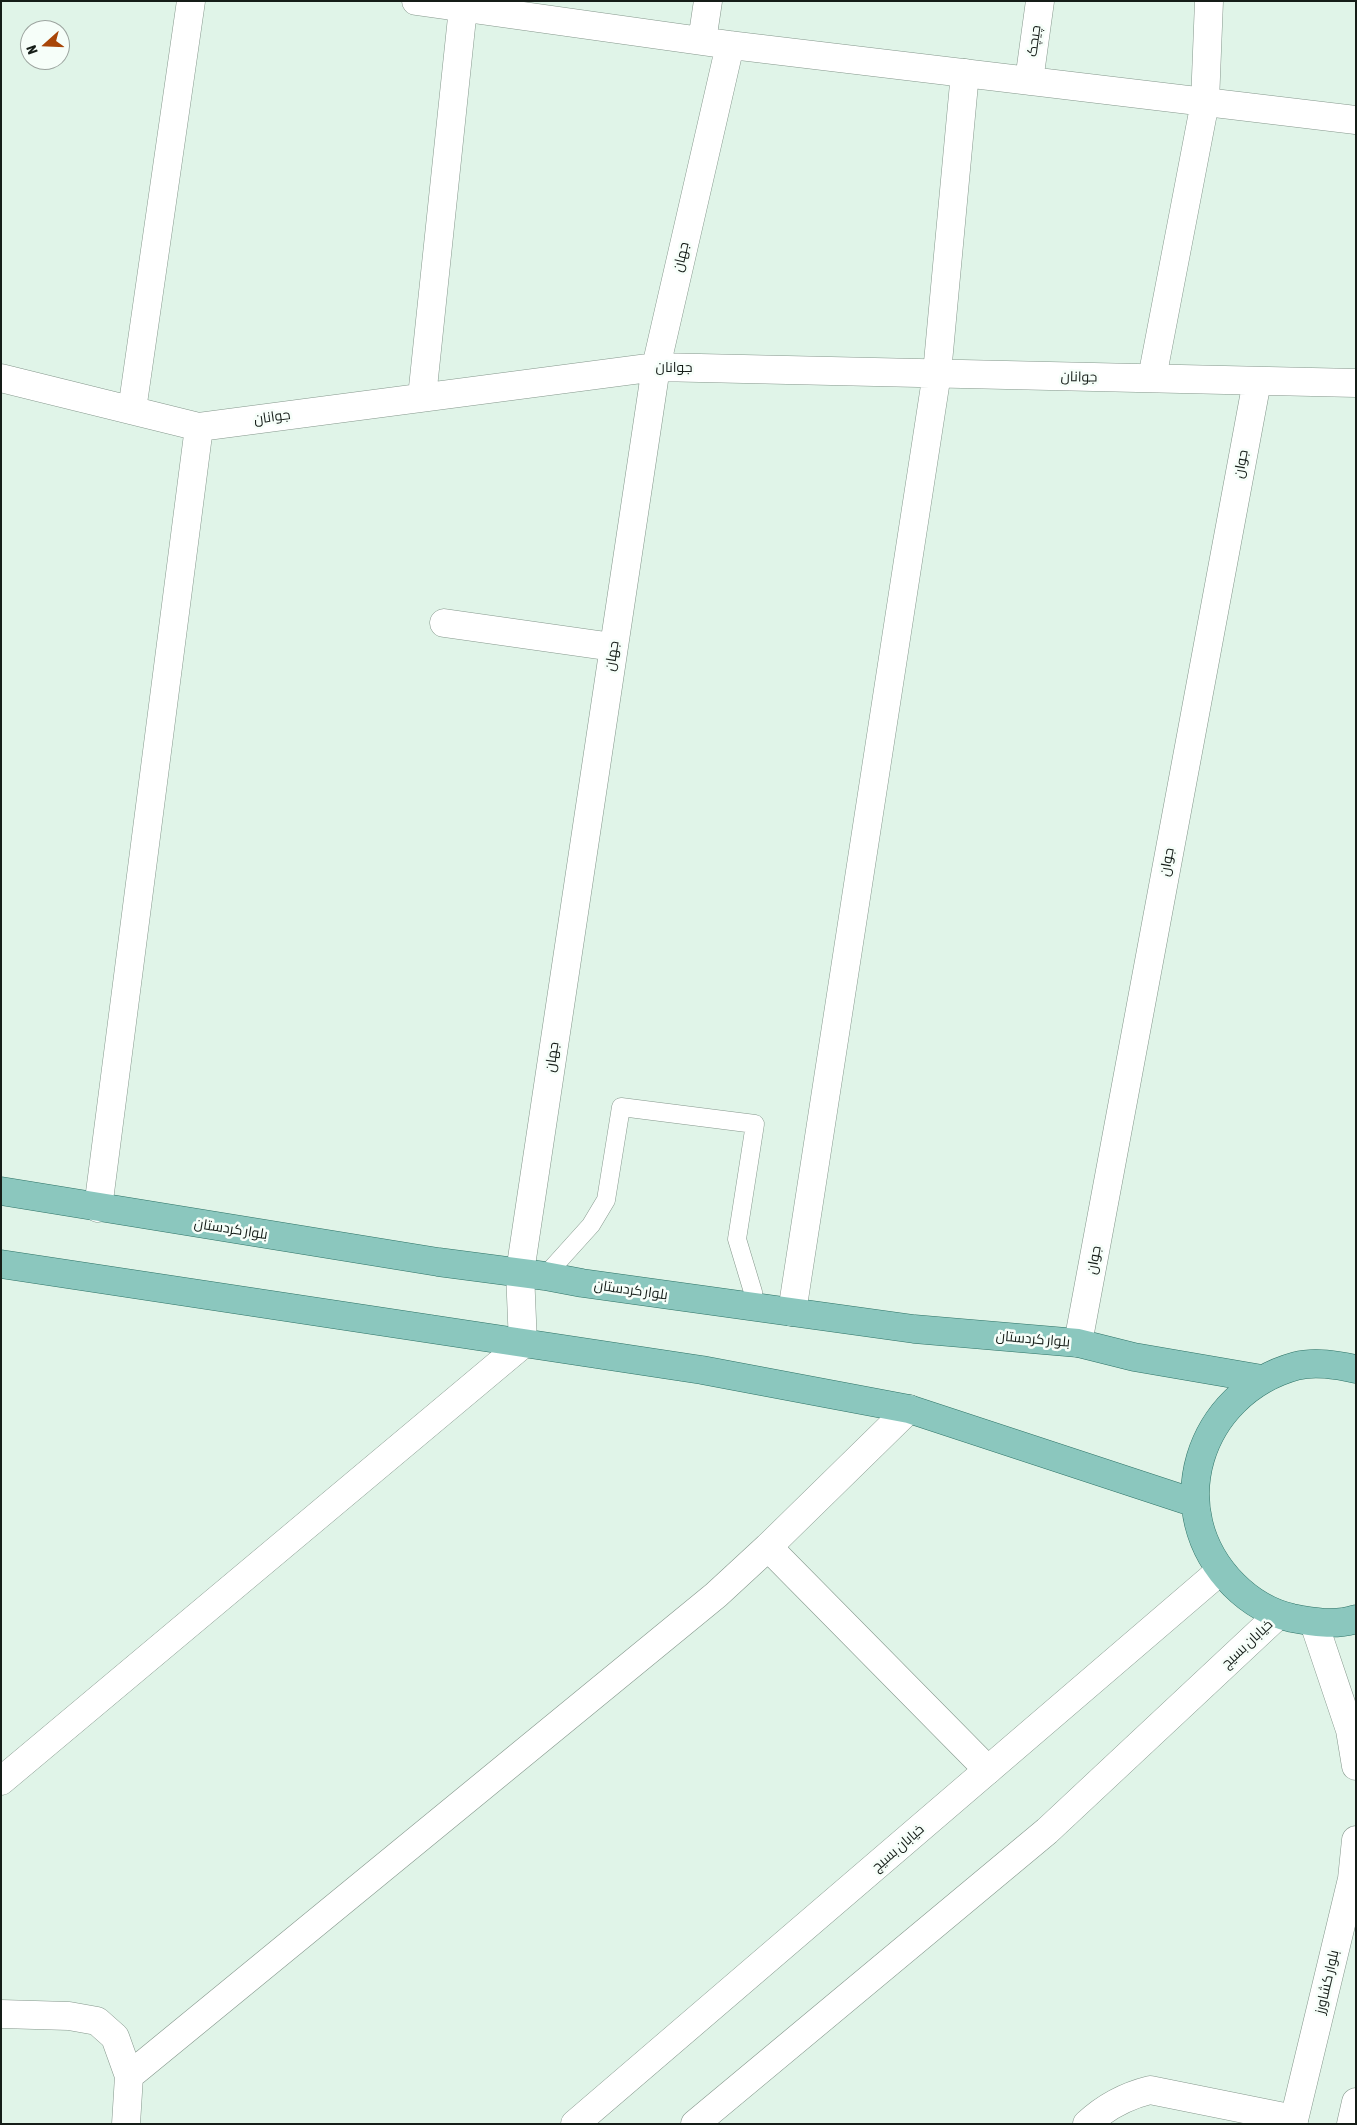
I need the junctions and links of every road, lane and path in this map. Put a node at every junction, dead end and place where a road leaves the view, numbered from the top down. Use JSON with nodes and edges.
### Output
{"nodes":[{"id":1,"x":192,"y":1,"type":"edge"},
{"id":2,"x":416,"y":1,"type":"edge"},
{"id":3,"x":708,"y":1,"type":"edge"},
{"id":4,"x":1040,"y":1,"type":"edge"},
{"id":5,"x":1209,"y":1,"type":"edge"},
{"id":6,"x":463,"y":8,"type":"junction"},
{"id":7,"x":702,"y":41,"type":"junction"},
{"id":8,"x":730,"y":45,"type":"junction"},
{"id":9,"x":965,"y":74,"type":"junction"},
{"id":10,"x":1028,"y":81,"type":"junction"},
{"id":11,"x":1205,"y":102,"type":"junction"},
{"id":12,"x":1356,"y":120,"type":"edge"},
{"id":13,"x":656,"y":367,"type":"junction"},
{"id":14,"x":936,"y":373,"type":"junction"},
{"id":15,"x":1,"y":378,"type":"edge"},
{"id":16,"x":1152,"y":378,"type":"junction"},
{"id":17,"x":1256,"y":380,"type":"junction"},
{"id":18,"x":1356,"y":383,"type":"edge"},
{"id":19,"x":422,"y":397,"type":"junction"},
{"id":20,"x":132,"y":410,"type":"junction"},
{"id":21,"x":200,"y":427,"type":"junction"},
{"id":22,"x":444,"y":623,"type":"dead end"},
{"id":23,"x":613,"y":647,"type":"junction"},
{"id":24,"x":1,"y":1191,"type":"edge"},
{"id":25,"x":98,"y":1208,"type":"junction"},
{"id":26,"x":1,"y":1264,"type":"edge"},
{"id":27,"x":532,"y":1274,"type":"junction"},
{"id":28,"x":755,"y":1307,"type":"junction"},
{"id":29,"x":792,"y":1312,"type":"junction"},
{"id":30,"x":1078,"y":1343,"type":"junction"},
{"id":31,"x":523,"y":1344,"type":"junction"},
{"id":32,"x":1356,"y":1369,"type":"edge"},
{"id":33,"x":1262,"y":1379,"type":"junction"},
{"id":34,"x":910,"y":1409,"type":"junction"},
{"id":35,"x":1195,"y":1503,"type":"junction"},
{"id":36,"x":768,"y":1547,"type":"junction"},
{"id":37,"x":1220,"y":1571,"type":"junction"},
{"id":38,"x":1278,"y":1615,"type":"junction"},
{"id":39,"x":1356,"y":1618,"type":"edge"},
{"id":40,"x":1314,"y":1623,"type":"junction"},
{"id":41,"x":1356,"y":1766,"type":"edge"},
{"id":42,"x":988,"y":1770,"type":"junction"},
{"id":43,"x":1,"y":1781,"type":"edge"},
{"id":44,"x":1356,"y":1840,"type":"edge"},
{"id":45,"x":1,"y":2014,"type":"edge"},
{"id":46,"x":129,"y":2076,"type":"junction"},
{"id":47,"x":1356,"y":2102,"type":"edge"},
{"id":48,"x":1294,"y":2122,"type":"edge"},
{"id":49,"x":697,"y":2123,"type":"edge"},
{"id":50,"x":126,"y":2124,"type":"edge"},
{"id":51,"x":575,"y":2124,"type":"edge"},
{"id":52,"x":1087,"y":2124,"type":"edge"},
{"id":53,"x":1351,"y":2124,"type":"edge"}],
"edges":[{"from":1,"to":20,"type":"street"},
{"from":2,"to":6,"type":"street"},
{"from":3,"to":7,"type":"street"},
{"from":4,"to":10,"type":"street","name":"چیچک"},
{"from":5,"to":11,"type":"street"},
{"from":6,"to":7,"type":"street"},
{"from":6,"to":19,"type":"street"},
{"from":7,"to":8,"type":"street"},
{"from":8,"to":9,"type":"street"},
{"from":8,"to":13,"type":"street","name":"جهان"},
{"from":9,"to":10,"type":"street"},
{"from":9,"to":14,"type":"street"},
{"from":10,"to":11,"type":"street"},
{"from":11,"to":12,"type":"street"},
{"from":11,"to":16,"type":"street"},
{"from":13,"to":14,"type":"street","name":"جوانان"},
{"from":13,"to":19,"type":"street","name":"جوانان"},
{"from":13,"to":23,"type":"street","name":"جهان"},
{"from":14,"to":16,"type":"street","name":"جوانان"},
{"from":14,"to":29,"type":"street"},
{"from":15,"to":20,"type":"street","name":"جوانان"},
{"from":16,"to":17,"type":"street","name":"جوانان"},
{"from":17,"to":18,"type":"street","name":"جوانان"},
{"from":17,"to":30,"type":"street","name":"جوان"},
{"from":19,"to":21,"type":"street","name":"جوانان"},
{"from":20,"to":21,"type":"street","name":"جوانان"},
{"from":21,"to":25,"type":"street"},
{"from":22,"to":23,"type":"street"},
{"from":23,"to":27,"type":"street","name":"جهان"},
{"from":24,"to":25,"type":"main road","name":"بلوار کردستان"},
{"from":25,"to":27,"type":"main road","name":"بلوار کردستان"},
{"from":26,"to":31,"type":"main road"},
{"from":27,"to":28,"type":"main road","name":"بلوار کردستان"},
{"from":27,"to":28,"type":"lane"},
{"from":27,"to":31,"type":"street","name":"جهان"},
{"from":28,"to":29,"type":"main road","name":"بلوار کردستان"},
{"from":29,"to":30,"type":"main road","name":"بلوار کردستان"},
{"from":30,"to":33,"type":"main road","name":"بلوار کردستان"},
{"from":31,"to":34,"type":"main road"},
{"from":31,"to":43,"type":"street"},
{"from":32,"to":33,"type":"main road"},
{"from":33,"to":35,"type":"main road"},
{"from":34,"to":35,"type":"main road"},
{"from":34,"to":36,"type":"street"},
{"from":35,"to":37,"type":"main road"},
{"from":36,"to":42,"type":"street"},
{"from":36,"to":46,"type":"street"},
{"from":37,"to":38,"type":"main road"},
{"from":37,"to":42,"type":"street","name":"خیابان بسیج"},
{"from":38,"to":40,"type":"main road"},
{"from":38,"to":49,"type":"street","name":"خیابان بسیج"},
{"from":39,"to":40,"type":"main road"},
{"from":40,"to":41,"type":"street"},
{"from":42,"to":51,"type":"street","name":"خیابان بسیج"},
{"from":44,"to":48,"type":"street","name":"بلوار کشاورز"},
{"from":45,"to":46,"type":"street"},
{"from":46,"to":50,"type":"street"},
{"from":47,"to":53,"type":"street"},
{"from":48,"to":52,"type":"street"}]}
